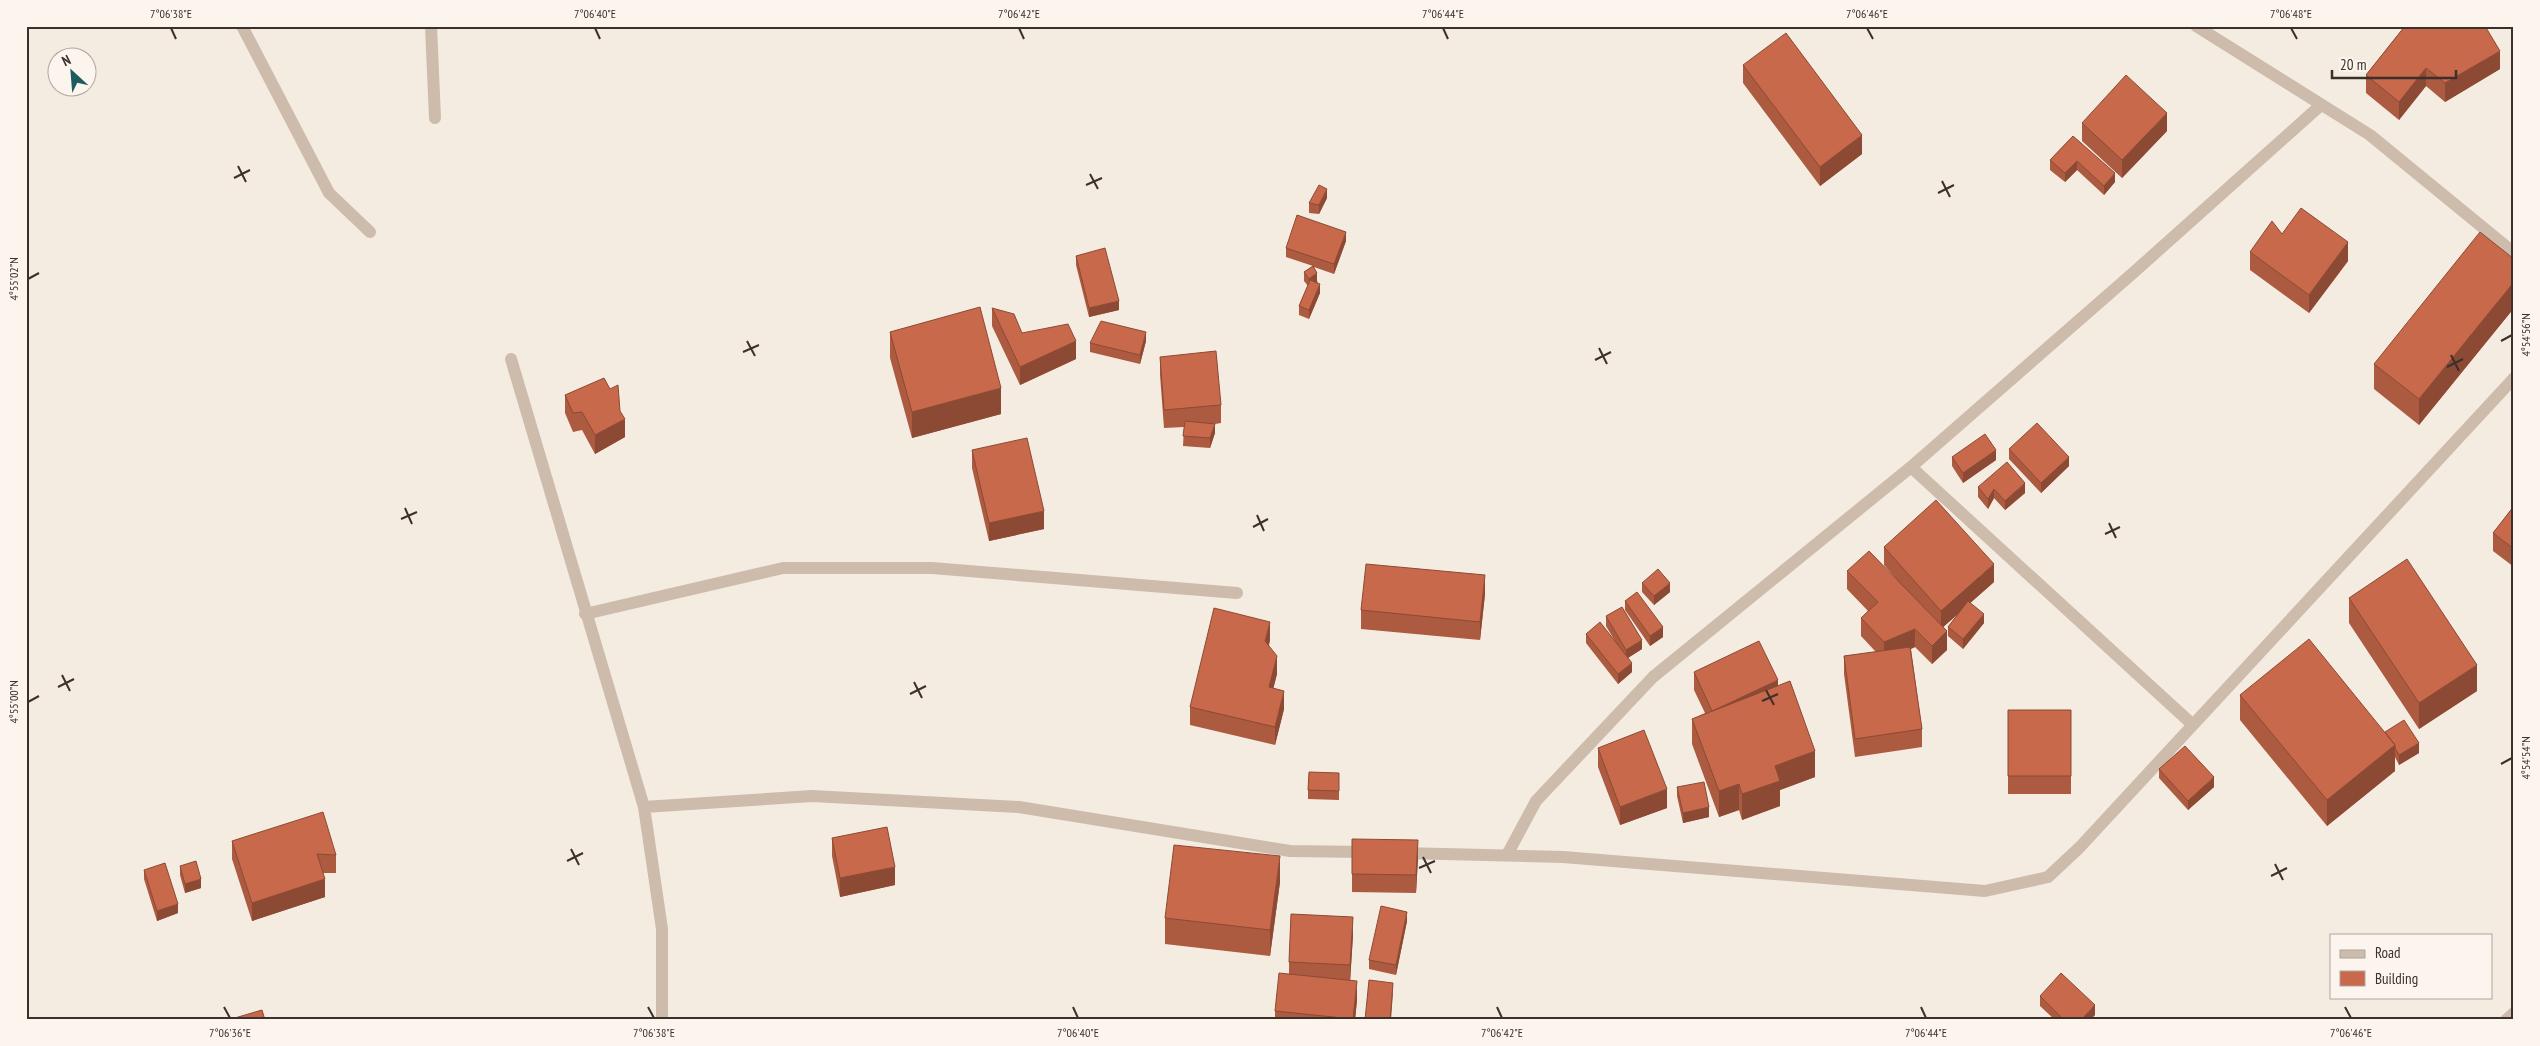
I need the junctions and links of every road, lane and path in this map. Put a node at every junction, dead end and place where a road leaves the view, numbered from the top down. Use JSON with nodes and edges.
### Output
{"nodes":[{"id":1,"x":242,"y":26,"type":"edge"},
{"id":2,"x":431,"y":26,"type":"edge"},
{"id":3,"x":2196,"y":26,"type":"edge"},
{"id":4,"x":2321,"y":105,"type":"junction"},
{"id":5,"x":435,"y":118,"type":"dead end"},
{"id":6,"x":370,"y":232,"type":"dead end"},
{"id":7,"x":2514,"y":252,"type":"edge"},
{"id":8,"x":511,"y":359,"type":"dead end"},
{"id":9,"x":2514,"y":378,"type":"edge"},
{"id":10,"x":1911,"y":467,"type":"junction"},
{"id":11,"x":1237,"y":593,"type":"dead end"},
{"id":12,"x":585,"y":614,"type":"junction"},
{"id":13,"x":2193,"y":725,"type":"junction"},
{"id":14,"x":644,"y":807,"type":"junction"},
{"id":15,"x":1507,"y":855,"type":"junction"},
{"id":16,"x":2514,"y":1013,"type":"edge"},
{"id":17,"x":662,"y":1020,"type":"edge"},
{"id":18,"x":2506,"y":1020,"type":"edge"}],
"edges":[{"from":1,"to":6,"type":"street"},
{"from":2,"to":5,"type":"street"},
{"from":3,"to":4,"type":"street"},
{"from":4,"to":7,"type":"street"},
{"from":4,"to":10,"type":"street"},
{"from":8,"to":12,"type":"street"},
{"from":9,"to":13,"type":"street"},
{"from":10,"to":13,"type":"street"},
{"from":10,"to":15,"type":"street"},
{"from":11,"to":12,"type":"street"},
{"from":12,"to":14,"type":"street"},
{"from":13,"to":15,"type":"street"},
{"from":14,"to":15,"type":"street"},
{"from":14,"to":17,"type":"street"},
{"from":16,"to":18,"type":"street"}]}
